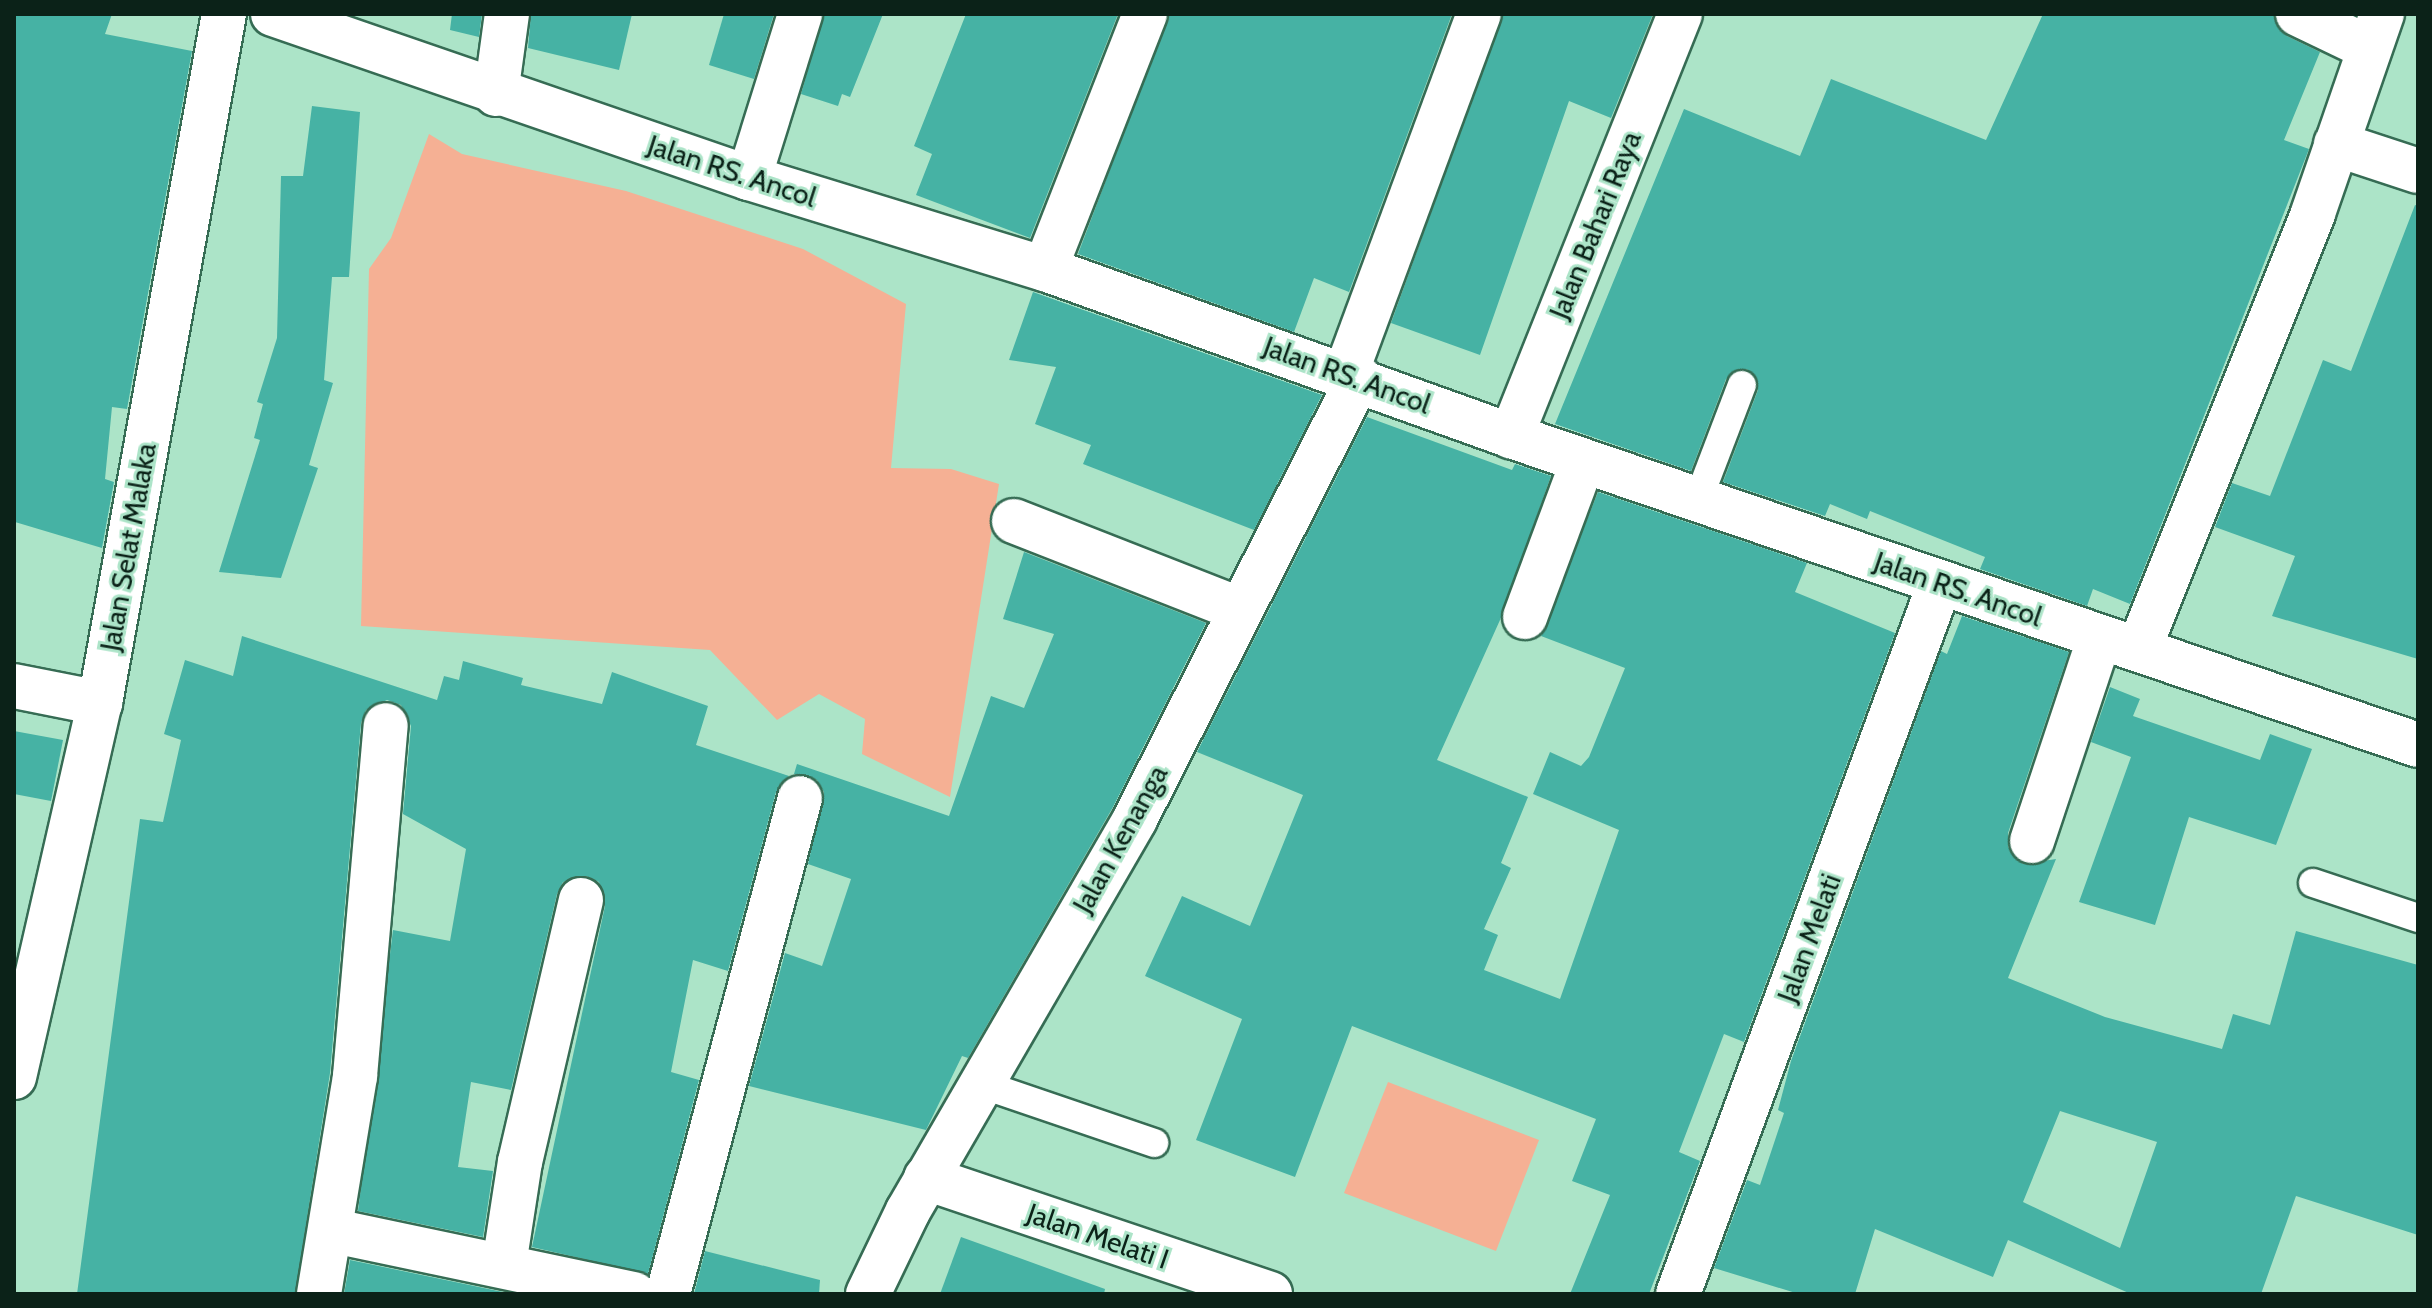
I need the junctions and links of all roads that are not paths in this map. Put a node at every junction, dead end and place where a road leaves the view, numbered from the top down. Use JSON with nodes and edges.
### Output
{"nodes":[{"id":1,"x":224,"y":14,"type":"edge"},
{"id":2,"x":273,"y":14,"type":"edge"},
{"id":3,"x":507,"y":14,"type":"edge"},
{"id":4,"x":800,"y":14,"type":"edge"},
{"id":5,"x":1145,"y":14,"type":"edge"},
{"id":6,"x":1479,"y":14,"type":"edge"},
{"id":7,"x":1680,"y":14,"type":"edge"},
{"id":8,"x":2298,"y":14,"type":"edge"},
{"id":9,"x":2375,"y":31,"type":"edge"},
{"id":10,"x":496,"y":94,"type":"junction"},
{"id":11,"x":2336,"y":144,"type":"junction"},
{"id":12,"x":2418,"y":171,"type":"edge"},
{"id":13,"x":749,"y":178,"type":"junction"},
{"id":14,"x":1045,"y":269,"type":"junction"},
{"id":15,"x":1352,"y":375,"type":"junction"},
{"id":16,"x":1742,"y":385,"type":"dead end"},
{"id":17,"x":1511,"y":436,"type":"junction"},
{"id":18,"x":1583,"y":461,"type":"junction"},
{"id":19,"x":1698,"y":500,"type":"junction"},
{"id":20,"x":1014,"y":521,"type":"dead end"},
{"id":21,"x":1940,"y":583,"type":"junction"},
{"id":22,"x":1238,"y":609,"type":"junction"},
{"id":23,"x":1525,"y":617,"type":"dead end"},
{"id":24,"x":2120,"y":643,"type":"junction"},
{"id":25,"x":14,"y":686,"type":"edge"},
{"id":26,"x":100,"y":703,"type":"junction"},
{"id":27,"x":386,"y":725,"type":"dead end"},
{"id":28,"x":2418,"y":745,"type":"edge"},
{"id":29,"x":800,"y":798,"type":"dead end"},
{"id":30,"x":2032,"y":841,"type":"dead end"},
{"id":31,"x":2313,"y":883,"type":"dead end"},
{"id":32,"x":581,"y":900,"type":"dead end"},
{"id":33,"x":2418,"y":918,"type":"edge"},
{"id":34,"x":14,"y":1077,"type":"edge"},
{"id":35,"x":981,"y":1084,"type":"junction"},
{"id":36,"x":1154,"y":1143,"type":"dead end"},
{"id":37,"x":926,"y":1178,"type":"junction"},
{"id":38,"x":334,"y":1231,"type":"junction"},
{"id":39,"x":504,"y":1265,"type":"junction"},
{"id":40,"x":1194,"y":1282,"type":"edge"},
{"id":41,"x":319,"y":1294,"type":"edge"},
{"id":42,"x":634,"y":1294,"type":"edge"},
{"id":43,"x":668,"y":1294,"type":"edge"},
{"id":44,"x":868,"y":1294,"type":"edge"},
{"id":45,"x":1270,"y":1294,"type":"edge"},
{"id":46,"x":1678,"y":1294,"type":"edge"}],
"edges":[{"from":1,"to":26,"type":"street","name":"Jalan Selat Malaka"},
{"from":2,"to":10,"type":"street","name":"Jalan RS. Ancol"},
{"from":3,"to":10,"type":"street"},
{"from":4,"to":13,"type":"street"},
{"from":5,"to":14,"type":"street"},
{"from":6,"to":15,"type":"street","name":"Jalan Kenanga"},
{"from":7,"to":17,"type":"street","name":"Jalan Bahari Raya"},
{"from":8,"to":9,"type":"street"},
{"from":9,"to":11,"type":"street"},
{"from":10,"to":13,"type":"street","name":"Jalan RS. Ancol"},
{"from":11,"to":12,"type":"street"},
{"from":11,"to":24,"type":"street"},
{"from":13,"to":14,"type":"street","name":"Jalan RS. Ancol"},
{"from":14,"to":15,"type":"street","name":"Jalan RS. Ancol"},
{"from":15,"to":17,"type":"street","name":"Jalan RS. Ancol"},
{"from":15,"to":22,"type":"street","name":"Jalan Kenanga"},
{"from":16,"to":19,"type":"lane"},
{"from":17,"to":18,"type":"street","name":"Jalan RS. Ancol"},
{"from":18,"to":19,"type":"street","name":"Jalan RS. Ancol"},
{"from":18,"to":23,"type":"street"},
{"from":19,"to":21,"type":"street","name":"Jalan RS. Ancol"},
{"from":20,"to":22,"type":"street"},
{"from":21,"to":24,"type":"street","name":"Jalan RS. Ancol"},
{"from":21,"to":46,"type":"street","name":"Jalan Melati"},
{"from":22,"to":35,"type":"street","name":"Jalan Kenanga"},
{"from":24,"to":28,"type":"street","name":"Jalan RS. Ancol"},
{"from":24,"to":30,"type":"street"},
{"from":25,"to":26,"type":"street"},
{"from":26,"to":34,"type":"street","name":"Jalan Selat Malaka"},
{"from":27,"to":38,"type":"street"},
{"from":29,"to":43,"type":"street"},
{"from":31,"to":33,"type":"lane"},
{"from":32,"to":39,"type":"street"},
{"from":35,"to":36,"type":"lane"},
{"from":35,"to":37,"type":"street","name":"Jalan Kenanga"},
{"from":37,"to":40,"type":"street","name":"Jalan Melati I"},
{"from":37,"to":44,"type":"street","name":"Jalan Kenanga"},
{"from":38,"to":39,"type":"street"},
{"from":38,"to":41,"type":"street"},
{"from":39,"to":42,"type":"street"},
{"from":40,"to":45,"type":"street","name":"Jalan Melati I"}]}
